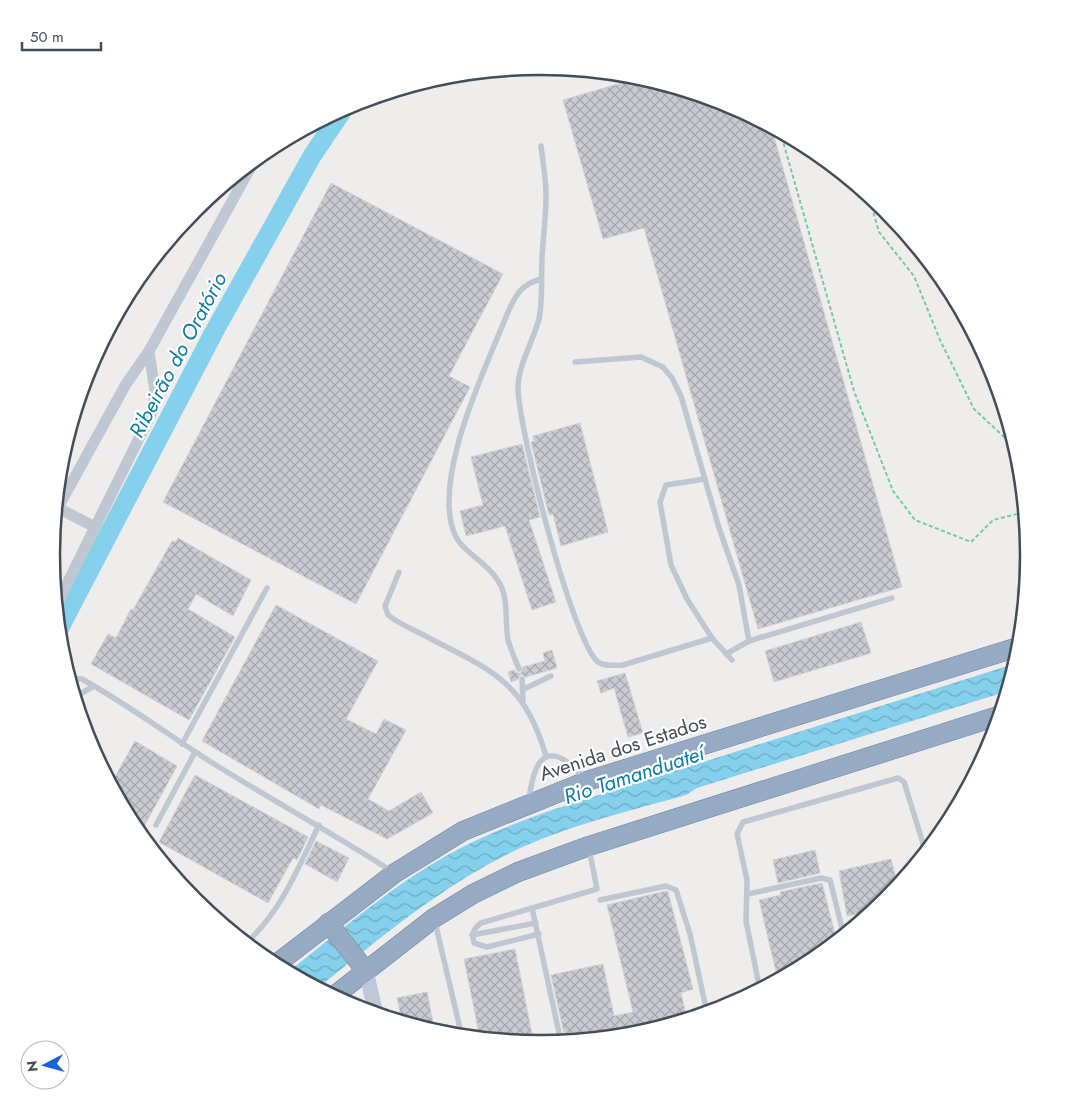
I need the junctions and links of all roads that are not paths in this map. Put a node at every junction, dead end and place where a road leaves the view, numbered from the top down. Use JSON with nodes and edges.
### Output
{"nodes":[{"id":1,"x":541,"y":146,"type":"dead end"},
{"id":2,"x":246,"y":175,"type":"edge"},
{"id":3,"x":541,"y":279,"type":"junction"},
{"id":4,"x":149,"y":351,"type":"junction"},
{"id":5,"x":575,"y":362,"type":"dead end"},
{"id":6,"x":705,"y":479,"type":"junction"},
{"id":7,"x":63,"y":499,"type":"edge"},
{"id":8,"x":62,"y":513,"type":"edge"},
{"id":9,"x":94,"y":527,"type":"junction"},
{"id":10,"x":399,"y":572,"type":"dead end"},
{"id":11,"x":267,"y":588,"type":"dead end"},
{"id":12,"x":62,"y":594,"type":"edge"},
{"id":13,"x":892,"y":598,"type":"dead end"},
{"id":14,"x":712,"y":638,"type":"junction"},
{"id":15,"x":749,"y":640,"type":"junction"},
{"id":16,"x":1012,"y":649,"type":"edge"},
{"id":17,"x":726,"y":654,"type":"junction"},
{"id":18,"x":732,"y":660,"type":"dead end"},
{"id":19,"x":519,"y":668,"type":"dead end"},
{"id":20,"x":551,"y":676,"type":"dead end"},
{"id":21,"x":522,"y":678,"type":"dead end"},
{"id":22,"x":76,"y":679,"type":"edge"},
{"id":23,"x":94,"y":686,"type":"junction"},
{"id":24,"x":524,"y":689,"type":"junction"},
{"id":25,"x":81,"y":694,"type":"edge"},
{"id":26,"x":523,"y":700,"type":"junction"},
{"id":27,"x":992,"y":718,"type":"edge"},
{"id":28,"x":182,"y":744,"type":"junction"},
{"id":29,"x":195,"y":752,"type":"junction"},
{"id":30,"x":546,"y":756,"type":"junction"},
{"id":31,"x":587,"y":781,"type":"junction"},
{"id":32,"x":528,"y":804,"type":"junction"},
{"id":33,"x":156,"y":825,"type":"dead end"},
{"id":34,"x":319,"y":825,"type":"junction"},
{"id":35,"x":589,"y":846,"type":"junction"},
{"id":36,"x":924,"y":846,"type":"edge"},
{"id":37,"x":395,"y":873,"type":"junction"},
{"id":38,"x":748,"y":894,"type":"junction"},
{"id":39,"x":600,"y":900,"type":"dead end"},
{"id":40,"x":532,"y":908,"type":"junction"},
{"id":41,"x":434,"y":918,"type":"junction"},
{"id":42,"x":536,"y":923,"type":"junction"},
{"id":43,"x":331,"y":928,"type":"junction"},
{"id":44,"x":842,"y":928,"type":"edge"},
{"id":45,"x":539,"y":934,"type":"junction"},
{"id":46,"x":472,"y":935,"type":"junction"},
{"id":47,"x":251,"y":938,"type":"edge"},
{"id":48,"x":282,"y":960,"type":"edge"},
{"id":49,"x":362,"y":966,"type":"junction"},
{"id":50,"x":759,"y":983,"type":"edge"},
{"id":51,"x":339,"y":991,"type":"edge"},
{"id":52,"x":373,"y":1005,"type":"edge"},
{"id":53,"x":705,"y":1006,"type":"edge"},
{"id":54,"x":460,"y":1028,"type":"edge"},
{"id":55,"x":560,"y":1035,"type":"edge"}],
"edges":[{"from":1,"to":3,"type":"lane"},
{"from":2,"to":4,"type":"street"},
{"from":3,"to":14,"type":"lane"},
{"from":3,"to":19,"type":"lane"},
{"from":4,"to":7,"type":"street"},
{"from":4,"to":9,"type":"street"},
{"from":5,"to":6,"type":"lane"},
{"from":6,"to":14,"type":"lane"},
{"from":6,"to":15,"type":"lane"},
{"from":8,"to":9,"type":"street"},
{"from":9,"to":12,"type":"street"},
{"from":10,"to":26,"type":"lane"},
{"from":11,"to":28,"type":"lane"},
{"from":13,"to":15,"type":"lane"},
{"from":14,"to":17,"type":"lane"},
{"from":15,"to":17,"type":"lane"},
{"from":16,"to":31,"type":"highway","name":"Avenida dos Estados"},
{"from":17,"to":18,"type":"lane"},
{"from":20,"to":24,"type":"lane"},
{"from":21,"to":24,"type":"lane"},
{"from":22,"to":23,"type":"lane"},
{"from":23,"to":25,"type":"lane"},
{"from":23,"to":28,"type":"lane"},
{"from":24,"to":26,"type":"lane"},
{"from":26,"to":30,"type":"lane"},
{"from":27,"to":35,"type":"highway"},
{"from":28,"to":29,"type":"lane"},
{"from":29,"to":33,"type":"lane"},
{"from":29,"to":34,"type":"lane"},
{"from":30,"to":31,"type":"lane"},
{"from":30,"to":32,"type":"lane"},
{"from":31,"to":32,"type":"highway","name":"Avenida dos Estados"},
{"from":32,"to":37,"type":"highway","name":"Avenida dos Estados"},
{"from":34,"to":37,"type":"lane"},
{"from":34,"to":47,"type":"lane"},
{"from":35,"to":40,"type":"lane"},
{"from":35,"to":41,"type":"highway"},
{"from":36,"to":38,"type":"lane"},
{"from":37,"to":43,"type":"highway","name":"Avenida dos Estados"},
{"from":38,"to":44,"type":"lane"},
{"from":38,"to":50,"type":"lane"},
{"from":39,"to":53,"type":"lane"},
{"from":40,"to":42,"type":"lane"},
{"from":40,"to":46,"type":"lane"},
{"from":41,"to":49,"type":"highway"},
{"from":41,"to":54,"type":"lane"},
{"from":42,"to":45,"type":"lane"},
{"from":42,"to":46,"type":"lane"},
{"from":43,"to":48,"type":"highway","name":"Avenida dos Estados"},
{"from":43,"to":49,"type":"highway"},
{"from":45,"to":46,"type":"lane"},
{"from":45,"to":55,"type":"lane"},
{"from":49,"to":51,"type":"highway"},
{"from":49,"to":52,"type":"main road"}]}
